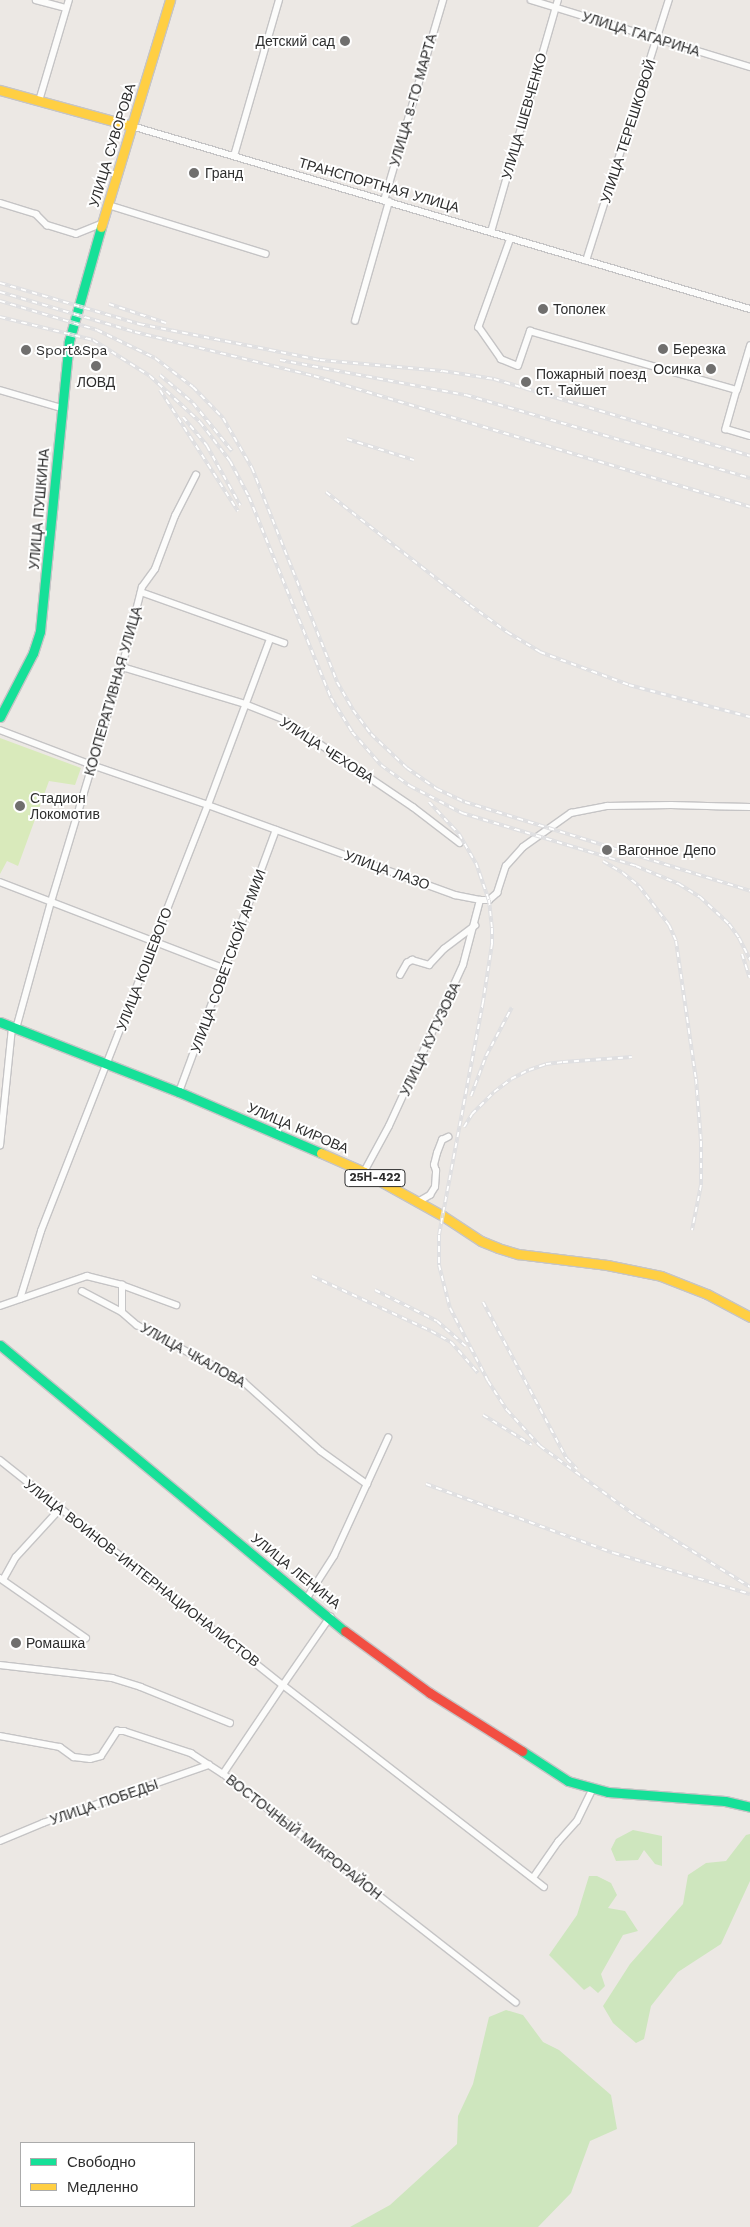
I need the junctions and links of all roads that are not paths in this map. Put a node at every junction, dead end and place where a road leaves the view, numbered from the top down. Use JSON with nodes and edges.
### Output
{"nodes":[{"id":1,"x":36,"y":0,"type":"edge"},
{"id":2,"x":69,"y":0,"type":"edge"},
{"id":3,"x":170,"y":0,"type":"edge"},
{"id":4,"x":279,"y":0,"type":"edge"},
{"id":5,"x":443,"y":0,"type":"edge"},
{"id":6,"x":532,"y":0,"type":"edge"},
{"id":7,"x":558,"y":0,"type":"edge"},
{"id":8,"x":669,"y":0,"type":"edge"},
{"id":9,"x":556,"y":7,"type":"junction"},
{"id":10,"x":66,"y":8,"type":"junction"},
{"id":11,"x":657,"y":40,"type":"junction"},
{"id":12,"x":750,"y":67,"type":"edge"},
{"id":13,"x":0,"y":90,"type":"edge"},
{"id":14,"x":39,"y":101,"type":"junction"},
{"id":15,"x":132,"y":126,"type":"junction"},
{"id":16,"x":234,"y":156,"type":"junction"},
{"id":17,"x":386,"y":202,"type":"junction"},
{"id":18,"x":0,"y":203,"type":"edge"},
{"id":19,"x":108,"y":205,"type":"junction"},
{"id":20,"x":103,"y":223,"type":"junction"},
{"id":21,"x":491,"y":232,"type":"junction"},
{"id":22,"x":511,"y":238,"type":"junction"},
{"id":23,"x":266,"y":254,"type":"dead end"},
{"id":24,"x":586,"y":261,"type":"junction"},
{"id":25,"x":80,"y":297,"type":"joint"},
{"id":26,"x":750,"y":309,"type":"edge"},
{"id":27,"x":355,"y":321,"type":"dead end"},
{"id":28,"x":750,"y":346,"type":"edge"},
{"id":29,"x":0,"y":390,"type":"edge"},
{"id":30,"x":737,"y":390,"type":"junction"},
{"id":31,"x":62,"y":408,"type":"junction"},
{"id":32,"x":750,"y":436,"type":"edge"},
{"id":33,"x":196,"y":475,"type":"dead end"},
{"id":34,"x":141,"y":592,"type":"junction"},
{"id":35,"x":270,"y":639,"type":"junction"},
{"id":36,"x":284,"y":643,"type":"dead end"},
{"id":37,"x":122,"y":667,"type":"junction"},
{"id":38,"x":245,"y":704,"type":"junction"},
{"id":39,"x":0,"y":717,"type":"edge"},
{"id":40,"x":0,"y":730,"type":"edge"},
{"id":41,"x":92,"y":765,"type":"junction"},
{"id":42,"x":208,"y":804,"type":"junction"},
{"id":43,"x":750,"y":807,"type":"edge"},
{"id":44,"x":276,"y":830,"type":"junction"},
{"id":45,"x":460,"y":843,"type":"dead end"},
{"id":46,"x":0,"y":882,"type":"edge"},
{"id":47,"x":480,"y":900,"type":"junction"},
{"id":48,"x":51,"y":902,"type":"junction"},
{"id":49,"x":475,"y":926,"type":"junction"},
{"id":50,"x":155,"y":942,"type":"junction"},
{"id":51,"x":225,"y":969,"type":"junction"},
{"id":52,"x":400,"y":975,"type":"dead end"},
{"id":53,"x":0,"y":1022,"type":"edge"},
{"id":54,"x":14,"y":1028,"type":"junction"},
{"id":55,"x":108,"y":1063,"type":"junction"},
{"id":56,"x":179,"y":1092,"type":"junction"},
{"id":57,"x":448,"y":1137,"type":"dead end"},
{"id":58,"x":0,"y":1146,"type":"edge"},
{"id":59,"x":364,"y":1172,"type":"junction"},
{"id":60,"x":418,"y":1202,"type":"junction"},
{"id":61,"x":122,"y":1284,"type":"junction"},
{"id":62,"x":82,"y":1291,"type":"dead end"},
{"id":63,"x":20,"y":1299,"type":"junction"},
{"id":64,"x":176,"y":1305,"type":"dead end"},
{"id":65,"x":0,"y":1306,"type":"edge"},
{"id":66,"x":122,"y":1312,"type":"junction"},
{"id":67,"x":750,"y":1317,"type":"edge"},
{"id":68,"x":0,"y":1346,"type":"edge"},
{"id":69,"x":388,"y":1438,"type":"dead end"},
{"id":70,"x":0,"y":1460,"type":"edge"},
{"id":71,"x":367,"y":1484,"type":"junction"},
{"id":72,"x":60,"y":1509,"type":"junction"},
{"id":73,"x":1,"y":1579,"type":"edge"},
{"id":74,"x":307,"y":1598,"type":"junction"},
{"id":75,"x":330,"y":1617,"type":"junction"},
{"id":76,"x":86,"y":1638,"type":"dead end"},
{"id":77,"x":0,"y":1665,"type":"edge"},
{"id":78,"x":283,"y":1685,"type":"junction"},
{"id":79,"x":230,"y":1723,"type":"dead end"},
{"id":80,"x":0,"y":1736,"type":"edge"},
{"id":81,"x":209,"y":1764,"type":"junction"},
{"id":82,"x":223,"y":1774,"type":"junction"},
{"id":83,"x":592,"y":1790,"type":"junction"},
{"id":84,"x":750,"y":1806,"type":"edge"},
{"id":85,"x":0,"y":1841,"type":"edge"},
{"id":86,"x":533,"y":1878,"type":"junction"},
{"id":87,"x":544,"y":1887,"type":"dead end"},
{"id":88,"x":516,"y":2003,"type":"dead end"}],
"edges":[{"from":1,"to":10,"type":"street"},
{"from":2,"to":10,"type":"street"},
{"from":3,"to":15,"type":"main road","name":"УЛИЦА СУВОРОВА"},
{"from":4,"to":16,"type":"street"},
{"from":5,"to":17,"type":"street","name":"УЛИЦА 8-ГО МАРТА"},
{"from":6,"to":9,"type":"street","name":"УЛИЦА ГАГАРИНА"},
{"from":7,"to":9,"type":"street","name":"УЛИЦА ШЕВЧЕНКО"},
{"from":8,"to":11,"type":"street","name":"УЛИЦА ТЕРЕШКОВОЙ"},
{"from":9,"to":11,"type":"street","name":"УЛИЦА ГАГАРИНА"},
{"from":9,"to":21,"type":"street","name":"УЛИЦА ШЕВЧЕНКО"},
{"from":10,"to":14,"type":"street"},
{"from":11,"to":12,"type":"street","name":"УЛИЦА ГАГАРИНА"},
{"from":11,"to":24,"type":"street","name":"УЛИЦА ТЕРЕШКОВОЙ"},
{"from":13,"to":14,"type":"main road","name":"ТРАНСПОРТНАЯ УЛИЦА"},
{"from":14,"to":15,"type":"main road","name":"ТРАНСПОРТНАЯ УЛИЦА"},
{"from":15,"to":16,"type":"street","name":"ТРАНСПОРТНАЯ УЛИЦА"},
{"from":15,"to":19,"type":"main road","name":"УЛИЦА СУВОРОВА"},
{"from":16,"to":17,"type":"street","name":"ТРАНСПОРТНАЯ УЛИЦА"},
{"from":17,"to":21,"type":"street","name":"ТРАНСПОРТНАЯ УЛИЦА"},
{"from":17,"to":27,"type":"street","name":"УЛИЦА 8-ГО МАРТА"},
{"from":18,"to":20,"type":"street"},
{"from":19,"to":20,"type":"main road","name":"УЛИЦА СУВОРОВА"},
{"from":19,"to":23,"type":"street"},
{"from":20,"to":25,"type":"main road","name":"УЛИЦА СУВОРОВА"},
{"from":21,"to":22,"type":"street","name":"ТРАНСПОРТНАЯ УЛИЦА"},
{"from":22,"to":24,"type":"street","name":"ТРАНСПОРТНАЯ УЛИЦА"},
{"from":22,"to":30,"type":"street"},
{"from":24,"to":26,"type":"street","name":"ТРАНСПОРТНАЯ УЛИЦА"},
{"from":25,"to":31,"type":"main road","name":"УЛИЦА ПУШКИНА"},
{"from":28,"to":30,"type":"street"},
{"from":29,"to":31,"type":"street"},
{"from":30,"to":32,"type":"street"},
{"from":31,"to":39,"type":"main road","name":"УЛИЦА ПУШКИНА"},
{"from":33,"to":34,"type":"street","name":"КООПЕРАТИВНАЯ УЛИЦА"},
{"from":34,"to":35,"type":"street"},
{"from":34,"to":37,"type":"street","name":"КООПЕРАТИВНАЯ УЛИЦА"},
{"from":35,"to":36,"type":"street"},
{"from":35,"to":38,"type":"street","name":"УЛИЦА КОШЕВОГО"},
{"from":37,"to":38,"type":"street","name":"УЛИЦА ЧЕХОВА"},
{"from":37,"to":41,"type":"street","name":"КООПЕРАТИВНАЯ УЛИЦА"},
{"from":38,"to":42,"type":"street","name":"УЛИЦА КОШЕВОГО"},
{"from":38,"to":45,"type":"street","name":"УЛИЦА ЧЕХОВА"},
{"from":40,"to":41,"type":"street","name":"УЛИЦА ЛАЗО"},
{"from":41,"to":42,"type":"street","name":"УЛИЦА ЛАЗО"},
{"from":41,"to":48,"type":"street","name":"КООПЕРАТИВНАЯ УЛИЦА"},
{"from":42,"to":44,"type":"street","name":"УЛИЦА ЛАЗО"},
{"from":42,"to":50,"type":"street","name":"УЛИЦА КОШЕВОГО"},
{"from":43,"to":47,"type":"street"},
{"from":44,"to":47,"type":"street","name":"УЛИЦА ЛАЗО"},
{"from":44,"to":51,"type":"street","name":"УЛИЦА СОВЕТСКОЙ АРМИИ"},
{"from":46,"to":48,"type":"street"},
{"from":47,"to":49,"type":"street","name":"УЛИЦА КУТУЗОВА"},
{"from":48,"to":50,"type":"street"},
{"from":48,"to":54,"type":"street","name":"КООПЕРАТИВНАЯ УЛИЦА"},
{"from":49,"to":52,"type":"street"},
{"from":49,"to":59,"type":"street","name":"УЛИЦА КУТУЗОВА"},
{"from":50,"to":51,"type":"street"},
{"from":50,"to":55,"type":"street","name":"УЛИЦА КОШЕВОГО"},
{"from":51,"to":56,"type":"street","name":"УЛИЦА СОВЕТСКОЙ АРМИИ"},
{"from":53,"to":54,"type":"main road","name":"УЛИЦА КИРОВА","number":"25Н-422"},
{"from":54,"to":55,"type":"main road","name":"УЛИЦА КИРОВА","number":"25Н-422"},
{"from":54,"to":58,"type":"street","name":"КООПЕРАТИВНАЯ УЛИЦА"},
{"from":55,"to":56,"type":"main road","name":"УЛИЦА КИРОВА","number":"25Н-422"},
{"from":55,"to":63,"type":"street","name":"УЛИЦА КОШЕВОГО"},
{"from":56,"to":59,"type":"main road","name":"УЛИЦА КИРОВА","number":"25Н-422"},
{"from":57,"to":60,"type":"street"},
{"from":59,"to":60,"type":"main road","name":"УЛИЦА КИРОВА","number":"25Н-422"},
{"from":60,"to":67,"type":"main road","name":"УЛИЦА КИРОВА","number":"25Н-422"},
{"from":61,"to":63,"type":"street"},
{"from":61,"to":64,"type":"street"},
{"from":61,"to":66,"type":"street"},
{"from":62,"to":66,"type":"street","name":"УЛИЦА ЧКАЛОВА"},
{"from":63,"to":65,"type":"street"},
{"from":66,"to":71,"type":"street","name":"УЛИЦА ЧКАЛОВА"},
{"from":68,"to":74,"type":"main road","name":"УЛИЦА ЛЕНИНА"},
{"from":69,"to":71,"type":"street"},
{"from":70,"to":72,"type":"street","name":"УЛИЦА ВОИНОВ-ИНТЕРНАЦИОНАЛИСТОВ"},
{"from":71,"to":74,"type":"street"},
{"from":72,"to":73,"type":"street"},
{"from":72,"to":78,"type":"street","name":"УЛИЦА ВОИНОВ-ИНТЕРНАЦИОНАЛИСТОВ"},
{"from":73,"to":76,"type":"street"},
{"from":74,"to":75,"type":"main road","name":"УЛИЦА ЛЕНИНА"},
{"from":75,"to":78,"type":"street","name":"ВОСТОЧНЫЙ МИКРОРАЙОН"},
{"from":75,"to":83,"type":"main road","name":"УЛИЦА ЛЕНИНА"},
{"from":77,"to":79,"type":"street"},
{"from":78,"to":82,"type":"street","name":"ВОСТОЧНЫЙ МИКРОРАЙОН"},
{"from":78,"to":86,"type":"street"},
{"from":80,"to":81,"type":"street"},
{"from":81,"to":82,"type":"street"},
{"from":81,"to":85,"type":"street","name":"УЛИЦА ПОБЕДЫ"},
{"from":82,"to":88,"type":"street","name":"ВОСТОЧНЫЙ МИКРОРАЙОН"},
{"from":83,"to":84,"type":"main road","name":"УЛИЦА ЛЕНИНА"},
{"from":83,"to":86,"type":"street"},
{"from":86,"to":87,"type":"street"}]}
